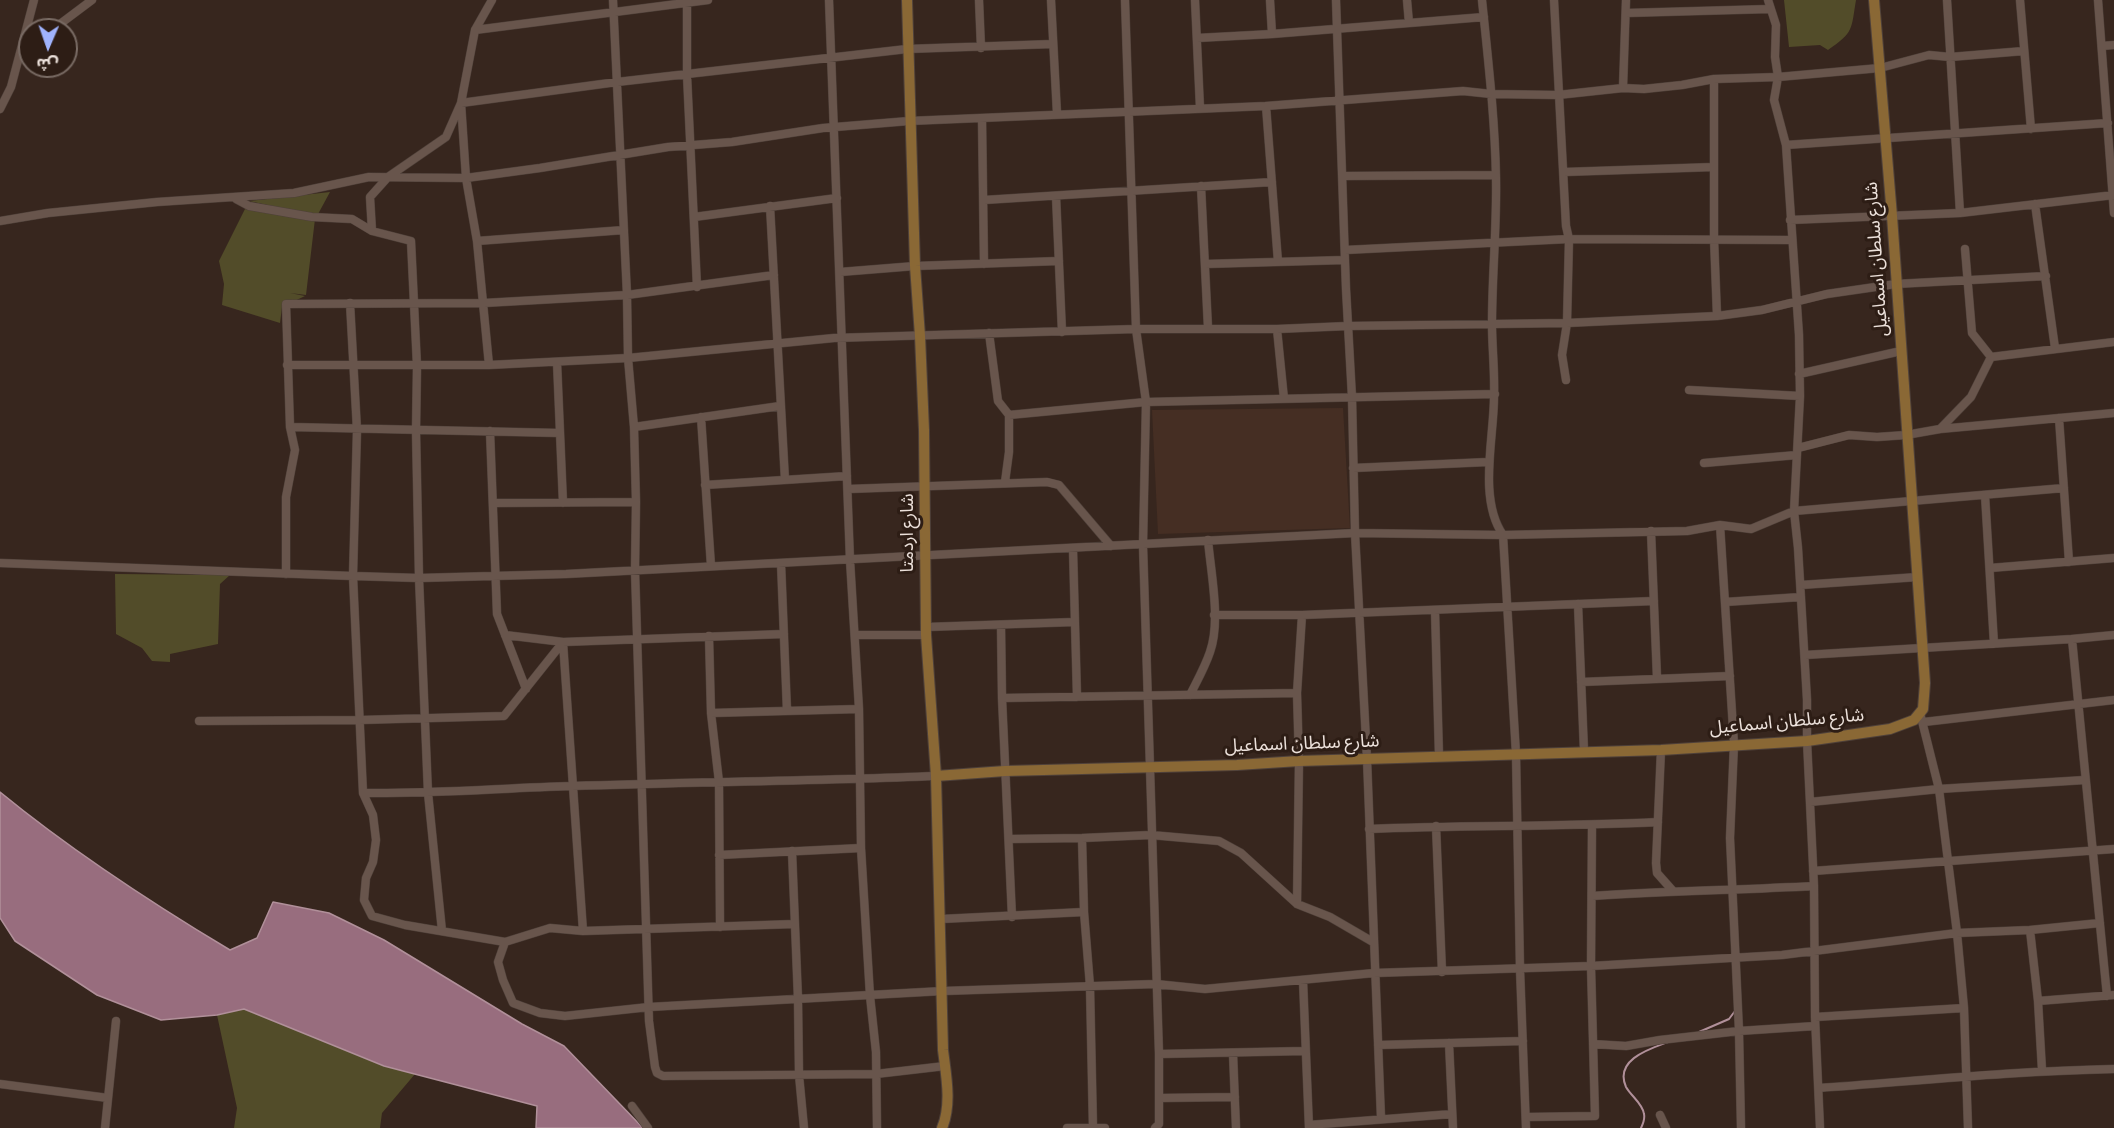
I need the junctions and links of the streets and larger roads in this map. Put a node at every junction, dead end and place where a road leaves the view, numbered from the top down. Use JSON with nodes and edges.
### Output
{"nodes":[{"id":1,"x":34,"y":0,"type":"edge"},
{"id":2,"x":92,"y":0,"type":"edge"},
{"id":3,"x":492,"y":0,"type":"edge"},
{"id":4,"x":613,"y":0,"type":"edge"},
{"id":5,"x":708,"y":0,"type":"edge"},
{"id":6,"x":829,"y":0,"type":"edge"},
{"id":7,"x":907,"y":0,"type":"edge"},
{"id":8,"x":979,"y":0,"type":"edge"},
{"id":9,"x":1051,"y":0,"type":"edge"},
{"id":10,"x":1125,"y":0,"type":"edge"},
{"id":11,"x":1195,"y":0,"type":"edge"},
{"id":12,"x":1270,"y":0,"type":"edge"},
{"id":13,"x":1336,"y":0,"type":"edge"},
{"id":14,"x":1407,"y":0,"type":"edge"},
{"id":15,"x":1482,"y":0,"type":"edge"},
{"id":16,"x":1554,"y":0,"type":"edge"},
{"id":17,"x":1626,"y":0,"type":"edge"},
{"id":18,"x":1874,"y":0,"type":"edge"},
{"id":19,"x":1947,"y":0,"type":"edge"},
{"id":20,"x":2020,"y":0,"type":"edge"},
{"id":21,"x":2098,"y":0,"type":"edge"},
{"id":22,"x":687,"y":1,"type":"edge"},
{"id":23,"x":1769,"y":4,"type":"edge"},
{"id":24,"x":614,"y":12,"type":"junction"},
{"id":25,"x":1626,"y":13,"type":"junction"},
{"id":26,"x":1484,"y":17,"type":"junction"},
{"id":27,"x":29,"y":18,"type":"edge"},
{"id":28,"x":68,"y":18,"type":"edge"},
{"id":29,"x":1409,"y":23,"type":"junction"},
{"id":30,"x":1336,"y":29,"type":"junction"},
{"id":31,"x":475,"y":30,"type":"junction"},
{"id":32,"x":1272,"y":34,"type":"junction"},
{"id":33,"x":1197,"y":38,"type":"junction"},
{"id":34,"x":1053,"y":44,"type":"junction"},
{"id":35,"x":2114,"y":45,"type":"edge"},
{"id":36,"x":2102,"y":46,"type":"junction"},
{"id":37,"x":981,"y":48,"type":"junction"},
{"id":38,"x":907,"y":49,"type":"junction"},
{"id":39,"x":2024,"y":51,"type":"junction"},
{"id":40,"x":1950,"y":57,"type":"junction"},
{"id":41,"x":831,"y":58,"type":"junction"},
{"id":42,"x":18,"y":61,"type":"edge"},
{"id":43,"x":1880,"y":69,"type":"junction"},
{"id":44,"x":687,"y":75,"type":"junction"},
{"id":45,"x":1778,"y":77,"type":"junction"},
{"id":46,"x":1714,"y":79,"type":"junction"},
{"id":47,"x":617,"y":82,"type":"junction"},
{"id":48,"x":1623,"y":88,"type":"junction"},
{"id":49,"x":1491,"y":94,"type":"junction"},
{"id":50,"x":1558,"y":95,"type":"junction"},
{"id":51,"x":1340,"y":102,"type":"junction"},
{"id":52,"x":461,"y":103,"type":"junction"},
{"id":53,"x":1266,"y":106,"type":"junction"},
{"id":54,"x":1200,"y":108,"type":"junction"},
{"id":55,"x":0,"y":109,"type":"edge"},
{"id":56,"x":1129,"y":111,"type":"junction"},
{"id":57,"x":1058,"y":114,"type":"junction"},
{"id":58,"x":982,"y":118,"type":"junction"},
{"id":59,"x":909,"y":121,"type":"junction"},
{"id":60,"x":2108,"y":123,"type":"junction"},
{"id":61,"x":834,"y":127,"type":"junction"},
{"id":62,"x":2031,"y":129,"type":"junction"},
{"id":63,"x":1956,"y":135,"type":"junction"},
{"id":64,"x":1886,"y":138,"type":"junction"},
{"id":65,"x":1786,"y":145,"type":"junction"},
{"id":66,"x":690,"y":146,"type":"junction"},
{"id":67,"x":621,"y":155,"type":"junction"},
{"id":68,"x":1714,"y":167,"type":"junction"},
{"id":69,"x":1564,"y":172,"type":"junction"},
{"id":70,"x":1496,"y":175,"type":"junction"},
{"id":71,"x":1343,"y":176,"type":"junction"},
{"id":72,"x":388,"y":177,"type":"junction"},
{"id":73,"x":466,"y":178,"type":"junction"},
{"id":74,"x":1272,"y":182,"type":"junction"},
{"id":75,"x":1201,"y":186,"type":"junction"},
{"id":76,"x":1131,"y":191,"type":"junction"},
{"id":77,"x":2113,"y":195,"type":"edge"},
{"id":78,"x":1056,"y":196,"type":"junction"},
{"id":79,"x":232,"y":197,"type":"junction"},
{"id":80,"x":837,"y":198,"type":"junction"},
{"id":81,"x":984,"y":200,"type":"junction"},
{"id":82,"x":2035,"y":204,"type":"junction"},
{"id":83,"x":770,"y":206,"type":"junction"},
{"id":84,"x":1960,"y":213,"type":"junction"},
{"id":85,"x":2114,"y":213,"type":"edge"},
{"id":86,"x":1892,"y":216,"type":"junction"},
{"id":87,"x":694,"y":217,"type":"junction"},
{"id":88,"x":1790,"y":219,"type":"junction"},
{"id":89,"x":0,"y":221,"type":"edge"},
{"id":90,"x":624,"y":230,"type":"junction"},
{"id":91,"x":372,"y":231,"type":"junction"},
{"id":92,"x":1714,"y":238,"type":"junction"},
{"id":93,"x":1569,"y":239,"type":"junction"},
{"id":94,"x":1791,"y":240,"type":"junction"},
{"id":95,"x":477,"y":242,"type":"junction"},
{"id":96,"x":1496,"y":242,"type":"junction"},
{"id":97,"x":1965,"y":249,"type":"dead end"},
{"id":98,"x":1345,"y":250,"type":"junction"},
{"id":99,"x":1345,"y":260,"type":"junction"},
{"id":100,"x":1059,"y":261,"type":"junction"},
{"id":101,"x":1278,"y":262,"type":"junction"},
{"id":102,"x":984,"y":264,"type":"junction"},
{"id":103,"x":1205,"y":264,"type":"junction"},
{"id":104,"x":915,"y":266,"type":"junction"},
{"id":105,"x":840,"y":272,"type":"junction"},
{"id":106,"x":774,"y":275,"type":"junction"},
{"id":107,"x":2046,"y":276,"type":"junction"},
{"id":108,"x":1967,"y":279,"type":"junction"},
{"id":109,"x":1896,"y":284,"type":"junction"},
{"id":110,"x":697,"y":287,"type":"junction"},
{"id":111,"x":627,"y":295,"type":"junction"},
{"id":112,"x":1797,"y":302,"type":"junction"},
{"id":113,"x":350,"y":303,"type":"junction"},
{"id":114,"x":415,"y":303,"type":"junction"},
{"id":115,"x":484,"y":303,"type":"junction"},
{"id":116,"x":1717,"y":316,"type":"junction"},
{"id":117,"x":1492,"y":323,"type":"junction"},
{"id":118,"x":1567,"y":323,"type":"junction"},
{"id":119,"x":1348,"y":326,"type":"junction"},
{"id":120,"x":1208,"y":328,"type":"junction"},
{"id":121,"x":1136,"y":329,"type":"junction"},
{"id":122,"x":1277,"y":329,"type":"junction"},
{"id":123,"x":1062,"y":332,"type":"junction"},
{"id":124,"x":989,"y":333,"type":"junction"},
{"id":125,"x":920,"y":336,"type":"junction"},
{"id":126,"x":843,"y":338,"type":"junction"},
{"id":127,"x":2114,"y":342,"type":"edge"},
{"id":128,"x":777,"y":343,"type":"junction"},
{"id":129,"x":2055,"y":348,"type":"junction"},
{"id":130,"x":1901,"y":351,"type":"junction"},
{"id":131,"x":1991,"y":357,"type":"junction"},
{"id":132,"x":628,"y":358,"type":"junction"},
{"id":133,"x":557,"y":362,"type":"junction"},
{"id":134,"x":287,"y":365,"type":"junction"},
{"id":135,"x":489,"y":365,"type":"junction"},
{"id":136,"x":353,"y":366,"type":"junction"},
{"id":137,"x":417,"y":366,"type":"junction"},
{"id":138,"x":1799,"y":374,"type":"junction"},
{"id":139,"x":1566,"y":380,"type":"dead end"},
{"id":140,"x":1689,"y":390,"type":"dead end"},
{"id":141,"x":1495,"y":394,"type":"junction"},
{"id":142,"x":1800,"y":396,"type":"junction"},
{"id":143,"x":1352,"y":397,"type":"junction"},
{"id":144,"x":1284,"y":399,"type":"junction"},
{"id":145,"x":1146,"y":402,"type":"junction"},
{"id":146,"x":780,"y":406,"type":"junction"},
{"id":147,"x":2114,"y":413,"type":"edge"},
{"id":148,"x":1009,"y":415,"type":"junction"},
{"id":149,"x":701,"y":417,"type":"junction"},
{"id":150,"x":2059,"y":418,"type":"junction"},
{"id":151,"x":290,"y":427,"type":"junction"},
{"id":152,"x":634,"y":427,"type":"junction"},
{"id":153,"x":1940,"y":429,"type":"junction"},
{"id":154,"x":357,"y":430,"type":"junction"},
{"id":155,"x":416,"y":431,"type":"junction"},
{"id":156,"x":490,"y":431,"type":"junction"},
{"id":157,"x":560,"y":433,"type":"junction"},
{"id":158,"x":1906,"y":435,"type":"junction"},
{"id":159,"x":1798,"y":452,"type":"junction"},
{"id":160,"x":1488,"y":462,"type":"junction"},
{"id":161,"x":1704,"y":463,"type":"dead end"},
{"id":162,"x":1353,"y":468,"type":"junction"},
{"id":163,"x":848,"y":476,"type":"junction"},
{"id":164,"x":785,"y":480,"type":"junction"},
{"id":165,"x":1005,"y":482,"type":"junction"},
{"id":166,"x":705,"y":485,"type":"junction"},
{"id":167,"x":925,"y":485,"type":"junction"},
{"id":168,"x":2064,"y":488,"type":"junction"},
{"id":169,"x":848,"y":489,"type":"junction"},
{"id":170,"x":1985,"y":495,"type":"junction"},
{"id":171,"x":636,"y":502,"type":"junction"},
{"id":172,"x":1912,"y":502,"type":"junction"},
{"id":173,"x":494,"y":503,"type":"junction"},
{"id":174,"x":563,"y":503,"type":"junction"},
{"id":175,"x":1794,"y":511,"type":"junction"},
{"id":176,"x":1720,"y":525,"type":"junction"},
{"id":177,"x":1651,"y":531,"type":"junction"},
{"id":178,"x":1354,"y":533,"type":"junction"},
{"id":179,"x":1503,"y":535,"type":"junction"},
{"id":180,"x":1208,"y":540,"type":"junction"},
{"id":181,"x":1143,"y":545,"type":"junction"},
{"id":182,"x":1111,"y":546,"type":"junction"},
{"id":183,"x":1073,"y":549,"type":"junction"},
{"id":184,"x":925,"y":555,"type":"junction"},
{"id":185,"x":2114,"y":558,"type":"edge"},
{"id":186,"x":850,"y":560,"type":"junction"},
{"id":187,"x":2069,"y":562,"type":"junction"},
{"id":188,"x":0,"y":563,"type":"edge"},
{"id":189,"x":781,"y":563,"type":"junction"},
{"id":190,"x":711,"y":566,"type":"junction"},
{"id":191,"x":1990,"y":568,"type":"junction"},
{"id":192,"x":635,"y":570,"type":"junction"},
{"id":193,"x":286,"y":574,"type":"junction"},
{"id":194,"x":496,"y":575,"type":"junction"},
{"id":195,"x":353,"y":576,"type":"junction"},
{"id":196,"x":419,"y":578,"type":"junction"},
{"id":197,"x":1918,"y":578,"type":"junction"},
{"id":198,"x":1801,"y":585,"type":"junction"},
{"id":199,"x":1801,"y":597,"type":"junction"},
{"id":200,"x":1654,"y":601,"type":"junction"},
{"id":201,"x":1725,"y":602,"type":"junction"},
{"id":202,"x":1578,"y":604,"type":"junction"},
{"id":203,"x":1507,"y":606,"type":"junction"},
{"id":204,"x":1435,"y":610,"type":"junction"},
{"id":205,"x":1359,"y":613,"type":"junction"},
{"id":206,"x":1214,"y":615,"type":"junction"},
{"id":207,"x":1302,"y":615,"type":"junction"},
{"id":208,"x":1075,"y":622,"type":"junction"},
{"id":209,"x":1001,"y":625,"type":"junction"},
{"id":210,"x":926,"y":631,"type":"junction"},
{"id":211,"x":784,"y":634,"type":"junction"},
{"id":212,"x":505,"y":635,"type":"junction"},
{"id":213,"x":855,"y":635,"type":"junction"},
{"id":214,"x":2114,"y":635,"type":"edge"},
{"id":215,"x":709,"y":636,"type":"junction"},
{"id":216,"x":2072,"y":639,"type":"junction"},
{"id":217,"x":637,"y":640,"type":"junction"},
{"id":218,"x":563,"y":642,"type":"junction"},
{"id":219,"x":1994,"y":644,"type":"junction"},
{"id":220,"x":1923,"y":649,"type":"junction"},
{"id":221,"x":1805,"y":656,"type":"junction"},
{"id":222,"x":1730,"y":676,"type":"junction"},
{"id":223,"x":1657,"y":678,"type":"junction"},
{"id":224,"x":1581,"y":681,"type":"junction"},
{"id":225,"x":526,"y":690,"type":"junction"},
{"id":226,"x":1297,"y":693,"type":"junction"},
{"id":227,"x":1190,"y":695,"type":"junction"},
{"id":228,"x":1148,"y":696,"type":"junction"},
{"id":229,"x":1077,"y":697,"type":"junction"},
{"id":230,"x":1002,"y":698,"type":"junction"},
{"id":231,"x":2114,"y":700,"type":"edge"},
{"id":232,"x":2077,"y":704,"type":"junction"},
{"id":233,"x":859,"y":709,"type":"junction"},
{"id":234,"x":786,"y":711,"type":"junction"},
{"id":235,"x":711,"y":713,"type":"junction"},
{"id":236,"x":425,"y":718,"type":"junction"},
{"id":237,"x":1922,"y":718,"type":"junction"},
{"id":238,"x":360,"y":720,"type":"junction"},
{"id":239,"x":199,"y":721,"type":"dead end"},
{"id":240,"x":1807,"y":741,"type":"junction"},
{"id":241,"x":1734,"y":744,"type":"junction"},
{"id":242,"x":1661,"y":750,"type":"junction"},
{"id":243,"x":1584,"y":751,"type":"junction"},
{"id":244,"x":1516,"y":754,"type":"junction"},
{"id":245,"x":1439,"y":756,"type":"junction"},
{"id":246,"x":1367,"y":759,"type":"junction"},
{"id":247,"x":1299,"y":760,"type":"junction"},
{"id":248,"x":1150,"y":767,"type":"junction"},
{"id":249,"x":1005,"y":771,"type":"junction"},
{"id":250,"x":936,"y":776,"type":"junction"},
{"id":251,"x":859,"y":779,"type":"junction"},
{"id":252,"x":2085,"y":780,"type":"junction"},
{"id":253,"x":719,"y":783,"type":"junction"},
{"id":254,"x":642,"y":784,"type":"junction"},
{"id":255,"x":573,"y":786,"type":"junction"},
{"id":256,"x":1939,"y":789,"type":"junction"},
{"id":257,"x":363,"y":793,"type":"junction"},
{"id":258,"x":428,"y":794,"type":"junction"},
{"id":259,"x":1810,"y":802,"type":"junction"},
{"id":260,"x":1658,"y":822,"type":"junction"},
{"id":261,"x":1592,"y":825,"type":"junction"},
{"id":262,"x":1436,"y":826,"type":"junction"},
{"id":263,"x":1519,"y":826,"type":"junction"},
{"id":264,"x":1369,"y":829,"type":"junction"},
{"id":265,"x":1151,"y":835,"type":"junction"},
{"id":266,"x":1009,"y":838,"type":"junction"},
{"id":267,"x":1082,"y":838,"type":"junction"},
{"id":268,"x":861,"y":848,"type":"junction"},
{"id":269,"x":2114,"y":849,"type":"edge"},
{"id":270,"x":2094,"y":850,"type":"junction"},
{"id":271,"x":792,"y":851,"type":"junction"},
{"id":272,"x":719,"y":855,"type":"junction"},
{"id":273,"x":1947,"y":861,"type":"junction"},
{"id":274,"x":1813,"y":871,"type":"junction"},
{"id":275,"x":1815,"y":886,"type":"junction"},
{"id":276,"x":1673,"y":891,"type":"junction"},
{"id":277,"x":1732,"y":891,"type":"junction"},
{"id":278,"x":1592,"y":896,"type":"junction"},
{"id":279,"x":1297,"y":904,"type":"junction"},
{"id":280,"x":1084,"y":912,"type":"junction"},
{"id":281,"x":1012,"y":917,"type":"junction"},
{"id":282,"x":941,"y":919,"type":"junction"},
{"id":283,"x":2100,"y":923,"type":"junction"},
{"id":284,"x":795,"y":924,"type":"junction"},
{"id":285,"x":720,"y":927,"type":"junction"},
{"id":286,"x":647,"y":930,"type":"junction"},
{"id":287,"x":2030,"y":930,"type":"junction"},
{"id":288,"x":442,"y":931,"type":"junction"},
{"id":289,"x":583,"y":931,"type":"junction"},
{"id":290,"x":1957,"y":933,"type":"junction"},
{"id":291,"x":505,"y":942,"type":"junction"},
{"id":292,"x":1373,"y":942,"type":"junction"},
{"id":293,"x":1815,"y":950,"type":"junction"},
{"id":294,"x":1736,"y":957,"type":"junction"},
{"id":295,"x":1591,"y":966,"type":"junction"},
{"id":296,"x":1520,"y":969,"type":"junction"},
{"id":297,"x":1442,"y":972,"type":"junction"},
{"id":298,"x":1374,"y":973,"type":"junction"},
{"id":299,"x":1303,"y":980,"type":"junction"},
{"id":300,"x":1156,"y":984,"type":"junction"},
{"id":301,"x":1090,"y":986,"type":"junction"},
{"id":302,"x":943,"y":991,"type":"junction"},
{"id":303,"x":870,"y":996,"type":"junction"},
{"id":304,"x":2111,"y":996,"type":"edge"},
{"id":305,"x":798,"y":999,"type":"junction"},
{"id":306,"x":2038,"y":1001,"type":"junction"},
{"id":307,"x":649,"y":1007,"type":"junction"},
{"id":308,"x":1964,"y":1008,"type":"junction"},
{"id":309,"x":1815,"y":1017,"type":"junction"},
{"id":310,"x":116,"y":1021,"type":"dead end"},
{"id":311,"x":1815,"y":1026,"type":"junction"},
{"id":312,"x":1739,"y":1031,"type":"junction"},
{"id":313,"x":1523,"y":1041,"type":"junction"},
{"id":314,"x":1449,"y":1043,"type":"junction"},
{"id":315,"x":1593,"y":1044,"type":"junction"},
{"id":316,"x":1378,"y":1045,"type":"junction"},
{"id":317,"x":1305,"y":1051,"type":"junction"},
{"id":318,"x":1233,"y":1053,"type":"junction"},
{"id":319,"x":1159,"y":1054,"type":"junction"},
{"id":320,"x":945,"y":1066,"type":"junction"},
{"id":321,"x":2114,"y":1069,"type":"edge"},
{"id":322,"x":2042,"y":1070,"type":"junction"},
{"id":323,"x":876,"y":1074,"type":"junction"},
{"id":324,"x":799,"y":1075,"type":"junction"},
{"id":325,"x":1967,"y":1078,"type":"junction"},
{"id":326,"x":0,"y":1084,"type":"edge"},
{"id":327,"x":1819,"y":1088,"type":"junction"},
{"id":328,"x":1235,"y":1097,"type":"junction"},
{"id":329,"x":108,"y":1098,"type":"junction"},
{"id":330,"x":1159,"y":1098,"type":"junction"},
{"id":331,"x":632,"y":1106,"type":"dead end"},
{"id":332,"x":1452,"y":1114,"type":"junction"},
{"id":333,"x":1660,"y":1115,"type":"dead end"},
{"id":334,"x":1381,"y":1118,"type":"junction"},
{"id":335,"x":1526,"y":1118,"type":"junction"},
{"id":336,"x":1309,"y":1126,"type":"edge"},
{"id":337,"x":105,"y":1128,"type":"edge"},
{"id":338,"x":648,"y":1128,"type":"edge"},
{"id":339,"x":804,"y":1128,"type":"edge"},
{"id":340,"x":877,"y":1128,"type":"edge"},
{"id":341,"x":942,"y":1128,"type":"edge"},
{"id":342,"x":1067,"y":1128,"type":"edge"},
{"id":343,"x":1093,"y":1128,"type":"edge"},
{"id":344,"x":1105,"y":1128,"type":"edge"},
{"id":345,"x":1155,"y":1128,"type":"edge"},
{"id":346,"x":1236,"y":1128,"type":"edge"},
{"id":347,"x":1453,"y":1128,"type":"edge"},
{"id":348,"x":1526,"y":1128,"type":"edge"},
{"id":349,"x":1666,"y":1128,"type":"edge"},
{"id":350,"x":1741,"y":1128,"type":"edge"},
{"id":351,"x":1820,"y":1128,"type":"edge"},
{"id":352,"x":1968,"y":1128,"type":"edge"}],
"edges":[{"from":1,"to":27,"type":"street"},
{"from":2,"to":28,"type":"street"},
{"from":3,"to":31,"type":"street"},
{"from":4,"to":24,"type":"street"},
{"from":5,"to":22,"type":"street"},
{"from":6,"to":41,"type":"street"},
{"from":7,"to":38,"type":"street","name":"شارع اردمتا"},
{"from":8,"to":37,"type":"street"},
{"from":9,"to":34,"type":"street"},
{"from":10,"to":56,"type":"street"},
{"from":11,"to":33,"type":"street"},
{"from":12,"to":32,"type":"street"},
{"from":13,"to":30,"type":"street"},
{"from":14,"to":29,"type":"street"},
{"from":15,"to":26,"type":"street"},
{"from":16,"to":50,"type":"street"},
{"from":17,"to":25,"type":"street"},
{"from":18,"to":43,"type":"street","name":"شارع سلطان اسماعيل"},
{"from":19,"to":40,"type":"street"},
{"from":20,"to":39,"type":"street"},
{"from":21,"to":36,"type":"street"},
{"from":22,"to":24,"type":"street"},
{"from":22,"to":44,"type":"street"},
{"from":23,"to":25,"type":"street"},
{"from":23,"to":45,"type":"street"},
{"from":24,"to":31,"type":"street"},
{"from":24,"to":47,"type":"street"},
{"from":25,"to":48,"type":"street"},
{"from":26,"to":29,"type":"street"},
{"from":26,"to":49,"type":"street"},
{"from":29,"to":30,"type":"street"},
{"from":30,"to":32,"type":"street"},
{"from":30,"to":51,"type":"street"},
{"from":31,"to":52,"type":"street"},
{"from":32,"to":33,"type":"street"},
{"from":33,"to":54,"type":"street"},
{"from":34,"to":37,"type":"street"},
{"from":34,"to":57,"type":"street"},
{"from":35,"to":36,"type":"street"},
{"from":36,"to":60,"type":"street"},
{"from":37,"to":38,"type":"street"},
{"from":38,"to":41,"type":"street"},
{"from":38,"to":59,"type":"street","name":"شارع اردمتا"},
{"from":39,"to":40,"type":"street"},
{"from":39,"to":62,"type":"street"},
{"from":40,"to":43,"type":"street"},
{"from":40,"to":63,"type":"street"},
{"from":41,"to":44,"type":"street"},
{"from":41,"to":61,"type":"street"},
{"from":42,"to":55,"type":"street"},
{"from":43,"to":45,"type":"street"},
{"from":43,"to":64,"type":"street","name":"شارع سلطان اسماعيل"},
{"from":44,"to":47,"type":"street"},
{"from":44,"to":66,"type":"street"},
{"from":45,"to":46,"type":"street"},
{"from":45,"to":65,"type":"street"},
{"from":46,"to":48,"type":"street"},
{"from":46,"to":68,"type":"street"},
{"from":47,"to":52,"type":"street"},
{"from":47,"to":67,"type":"street"},
{"from":48,"to":50,"type":"street"},
{"from":49,"to":50,"type":"street"},
{"from":49,"to":51,"type":"street"},
{"from":49,"to":70,"type":"street"},
{"from":50,"to":69,"type":"street"},
{"from":51,"to":53,"type":"street"},
{"from":51,"to":71,"type":"street"},
{"from":52,"to":72,"type":"street"},
{"from":52,"to":73,"type":"street"},
{"from":53,"to":54,"type":"street"},
{"from":53,"to":74,"type":"street"},
{"from":54,"to":56,"type":"street"},
{"from":56,"to":57,"type":"street"},
{"from":56,"to":76,"type":"street"},
{"from":57,"to":58,"type":"street"},
{"from":58,"to":59,"type":"street"},
{"from":58,"to":81,"type":"street"},
{"from":59,"to":61,"type":"street"},
{"from":59,"to":104,"type":"street","name":"شارع اردمتا"},
{"from":60,"to":62,"type":"street"},
{"from":60,"to":77,"type":"street"},
{"from":61,"to":66,"type":"street"},
{"from":61,"to":80,"type":"street"},
{"from":62,"to":63,"type":"street"},
{"from":63,"to":64,"type":"street"},
{"from":63,"to":84,"type":"street"},
{"from":64,"to":65,"type":"street"},
{"from":64,"to":86,"type":"street","name":"شارع سلطان اسماعيل"},
{"from":65,"to":88,"type":"street"},
{"from":66,"to":67,"type":"street"},
{"from":66,"to":87,"type":"street"},
{"from":67,"to":73,"type":"street"},
{"from":67,"to":90,"type":"street"},
{"from":68,"to":69,"type":"street"},
{"from":68,"to":92,"type":"street"},
{"from":69,"to":93,"type":"street"},
{"from":70,"to":71,"type":"street"},
{"from":70,"to":96,"type":"street"},
{"from":71,"to":98,"type":"street"},
{"from":72,"to":73,"type":"street"},
{"from":72,"to":79,"type":"street"},
{"from":72,"to":91,"type":"street"},
{"from":73,"to":95,"type":"street"},
{"from":74,"to":75,"type":"street"},
{"from":74,"to":101,"type":"street"},
{"from":75,"to":76,"type":"street"},
{"from":75,"to":103,"type":"street"},
{"from":76,"to":78,"type":"street"},
{"from":76,"to":121,"type":"street"},
{"from":77,"to":82,"type":"street"},
{"from":77,"to":85,"type":"street"},
{"from":78,"to":81,"type":"street"},
{"from":78,"to":100,"type":"street"},
{"from":79,"to":89,"type":"street"},
{"from":79,"to":91,"type":"street"},
{"from":80,"to":83,"type":"street"},
{"from":80,"to":105,"type":"street"},
{"from":81,"to":102,"type":"street"},
{"from":82,"to":84,"type":"street"},
{"from":82,"to":107,"type":"street"},
{"from":83,"to":87,"type":"street"},
{"from":83,"to":106,"type":"street"},
{"from":84,"to":86,"type":"street"},
{"from":86,"to":88,"type":"street"},
{"from":86,"to":109,"type":"street","name":"شارع سلطان اسماعيل"},
{"from":87,"to":110,"type":"street"},
{"from":88,"to":94,"type":"street"},
{"from":90,"to":95,"type":"street"},
{"from":90,"to":111,"type":"street"},
{"from":91,"to":114,"type":"street"},
{"from":92,"to":93,"type":"street"},
{"from":92,"to":94,"type":"street"},
{"from":92,"to":116,"type":"street"},
{"from":93,"to":96,"type":"street"},
{"from":93,"to":118,"type":"street"},
{"from":94,"to":112,"type":"street"},
{"from":95,"to":115,"type":"street"},
{"from":96,"to":98,"type":"street"},
{"from":96,"to":117,"type":"street"},
{"from":97,"to":108,"type":"street"},
{"from":98,"to":99,"type":"street"},
{"from":99,"to":101,"type":"street"},
{"from":99,"to":119,"type":"street"},
{"from":100,"to":102,"type":"street"},
{"from":100,"to":123,"type":"street"},
{"from":101,"to":103,"type":"street"},
{"from":102,"to":104,"type":"street"},
{"from":103,"to":120,"type":"street"},
{"from":104,"to":105,"type":"street"},
{"from":104,"to":125,"type":"street","name":"شارع اردمتا"},
{"from":105,"to":126,"type":"street"},
{"from":106,"to":110,"type":"street"},
{"from":106,"to":128,"type":"street"},
{"from":107,"to":108,"type":"street"},
{"from":107,"to":129,"type":"street"},
{"from":108,"to":109,"type":"street"},
{"from":108,"to":131,"type":"street"},
{"from":109,"to":112,"type":"street"},
{"from":109,"to":130,"type":"street","name":"شارع سلطان اسماعيل"},
{"from":110,"to":111,"type":"street"},
{"from":111,"to":115,"type":"street"},
{"from":111,"to":132,"type":"street"},
{"from":112,"to":116,"type":"street"},
{"from":112,"to":138,"type":"street"},
{"from":113,"to":114,"type":"street"},
{"from":113,"to":134,"type":"street"},
{"from":113,"to":136,"type":"street"},
{"from":114,"to":115,"type":"street"},
{"from":114,"to":137,"type":"street"},
{"from":115,"to":135,"type":"street"},
{"from":116,"to":118,"type":"street"},
{"from":117,"to":118,"type":"street"},
{"from":117,"to":119,"type":"street"},
{"from":117,"to":141,"type":"street"},
{"from":118,"to":139,"type":"street"},
{"from":119,"to":122,"type":"street"},
{"from":119,"to":143,"type":"street"},
{"from":120,"to":121,"type":"street"},
{"from":120,"to":122,"type":"street"},
{"from":121,"to":123,"type":"street"},
{"from":121,"to":145,"type":"street"},
{"from":122,"to":144,"type":"street"},
{"from":123,"to":124,"type":"street"},
{"from":124,"to":125,"type":"street"},
{"from":124,"to":148,"type":"street"},
{"from":125,"to":126,"type":"street"},
{"from":125,"to":167,"type":"street","name":"شارع اردمتا"},
{"from":126,"to":128,"type":"street"},
{"from":126,"to":163,"type":"street"},
{"from":127,"to":129,"type":"street"},
{"from":128,"to":132,"type":"street"},
{"from":128,"to":146,"type":"street"},
{"from":129,"to":131,"type":"street"},
{"from":130,"to":138,"type":"street"},
{"from":130,"to":158,"type":"street","name":"شارع سلطان اسماعيل"},
{"from":131,"to":153,"type":"street"},
{"from":132,"to":133,"type":"street"},
{"from":132,"to":152,"type":"street"},
{"from":133,"to":135,"type":"street"},
{"from":133,"to":157,"type":"street"},
{"from":134,"to":136,"type":"street"},
{"from":134,"to":151,"type":"street"},
{"from":135,"to":137,"type":"street"},
{"from":136,"to":137,"type":"street"},
{"from":136,"to":154,"type":"street"},
{"from":137,"to":155,"type":"street"},
{"from":138,"to":142,"type":"street"},
{"from":140,"to":142,"type":"street"},
{"from":141,"to":143,"type":"street"},
{"from":141,"to":160,"type":"street"},
{"from":142,"to":159,"type":"street"},
{"from":143,"to":144,"type":"street"},
{"from":143,"to":162,"type":"street"},
{"from":144,"to":145,"type":"street"},
{"from":145,"to":148,"type":"street"},
{"from":145,"to":181,"type":"street"},
{"from":146,"to":149,"type":"street"},
{"from":146,"to":164,"type":"street"},
{"from":147,"to":150,"type":"street"},
{"from":148,"to":165,"type":"street"},
{"from":149,"to":152,"type":"street"},
{"from":149,"to":166,"type":"street"},
{"from":150,"to":153,"type":"street"},
{"from":150,"to":168,"type":"street"},
{"from":151,"to":154,"type":"street"},
{"from":151,"to":193,"type":"street"},
{"from":152,"to":171,"type":"street"},
{"from":153,"to":158,"type":"street"},
{"from":154,"to":155,"type":"street"},
{"from":154,"to":195,"type":"street"},
{"from":155,"to":156,"type":"street"},
{"from":155,"to":196,"type":"street"},
{"from":156,"to":157,"type":"street"},
{"from":156,"to":173,"type":"street"},
{"from":157,"to":174,"type":"street"},
{"from":158,"to":159,"type":"street"},
{"from":158,"to":172,"type":"street","name":"شارع سلطان اسماعيل"},
{"from":159,"to":161,"type":"street"},
{"from":159,"to":175,"type":"street"},
{"from":160,"to":162,"type":"street"},
{"from":160,"to":179,"type":"street"},
{"from":162,"to":178,"type":"street"},
{"from":163,"to":164,"type":"street"},
{"from":163,"to":169,"type":"street"},
{"from":164,"to":166,"type":"street"},
{"from":165,"to":167,"type":"street"},
{"from":165,"to":182,"type":"street"},
{"from":166,"to":190,"type":"street"},
{"from":167,"to":169,"type":"street"},
{"from":167,"to":184,"type":"street","name":"شارع اردمتا"},
{"from":168,"to":170,"type":"street"},
{"from":168,"to":187,"type":"street"},
{"from":169,"to":186,"type":"street"},
{"from":170,"to":172,"type":"street"},
{"from":170,"to":191,"type":"street"},
{"from":171,"to":174,"type":"street"},
{"from":171,"to":192,"type":"street"},
{"from":172,"to":175,"type":"street"},
{"from":172,"to":197,"type":"street","name":"شارع سلطان اسماعيل"},
{"from":173,"to":174,"type":"street"},
{"from":173,"to":194,"type":"street"},
{"from":175,"to":176,"type":"street"},
{"from":175,"to":198,"type":"street"},
{"from":176,"to":177,"type":"street"},
{"from":176,"to":201,"type":"street"},
{"from":177,"to":179,"type":"street"},
{"from":177,"to":200,"type":"street"},
{"from":178,"to":179,"type":"street"},
{"from":178,"to":180,"type":"street"},
{"from":178,"to":205,"type":"street"},
{"from":179,"to":203,"type":"street"},
{"from":180,"to":181,"type":"street"},
{"from":180,"to":206,"type":"street"},
{"from":181,"to":182,"type":"street"},
{"from":181,"to":228,"type":"street"},
{"from":182,"to":183,"type":"street"},
{"from":183,"to":184,"type":"street"},
{"from":183,"to":208,"type":"street"},
{"from":184,"to":186,"type":"street"},
{"from":184,"to":210,"type":"street","name":"شارع اردمتا"},
{"from":185,"to":187,"type":"street"},
{"from":186,"to":189,"type":"street"},
{"from":186,"to":213,"type":"street"},
{"from":187,"to":191,"type":"street"},
{"from":188,"to":193,"type":"street"},
{"from":189,"to":190,"type":"street"},
{"from":189,"to":211,"type":"street"},
{"from":190,"to":192,"type":"street"},
{"from":191,"to":219,"type":"street"},
{"from":192,"to":194,"type":"street"},
{"from":192,"to":217,"type":"street"},
{"from":193,"to":195,"type":"street"},
{"from":194,"to":196,"type":"street"},
{"from":194,"to":212,"type":"street"},
{"from":195,"to":196,"type":"street"},
{"from":195,"to":238,"type":"street"},
{"from":196,"to":236,"type":"street"},
{"from":197,"to":198,"type":"street"},
{"from":197,"to":220,"type":"street","name":"شارع سلطان اسماعيل"},
{"from":198,"to":199,"type":"street"},
{"from":199,"to":201,"type":"street"},
{"from":199,"to":221,"type":"street"},
{"from":200,"to":202,"type":"street"},
{"from":200,"to":223,"type":"street"},
{"from":201,"to":222,"type":"street"},
{"from":202,"to":203,"type":"street"},
{"from":202,"to":224,"type":"street"},
{"from":203,"to":204,"type":"street"},
{"from":203,"to":244,"type":"street"},
{"from":204,"to":205,"type":"street"},
{"from":204,"to":245,"type":"street"},
{"from":205,"to":207,"type":"street"},
{"from":205,"to":246,"type":"street"},
{"from":206,"to":207,"type":"street"},
{"from":206,"to":227,"type":"street"},
{"from":207,"to":226,"type":"street"},
{"from":208,"to":209,"type":"street"},
{"from":208,"to":229,"type":"street"},
{"from":209,"to":210,"type":"street"},
{"from":209,"to":230,"type":"street"},
{"from":210,"to":213,"type":"street"},
{"from":210,"to":250,"type":"street","name":"شارع اردمتا"},
{"from":211,"to":215,"type":"street"},
{"from":211,"to":234,"type":"street"},
{"from":212,"to":218,"type":"street"},
{"from":212,"to":225,"type":"street"},
{"from":213,"to":233,"type":"street"},
{"from":214,"to":216,"type":"street"},
{"from":215,"to":217,"type":"street"},
{"from":215,"to":235,"type":"street"},
{"from":216,"to":219,"type":"street"},
{"from":216,"to":232,"type":"street"},
{"from":217,"to":218,"type":"street"},
{"from":217,"to":254,"type":"street"},
{"from":218,"to":225,"type":"street"},
{"from":218,"to":255,"type":"street"},
{"from":219,"to":220,"type":"street"},
{"from":220,"to":221,"type":"street"},
{"from":220,"to":237,"type":"street","name":"شارع سلطان اسماعيل"},
{"from":221,"to":240,"type":"street"},
{"from":222,"to":223,"type":"street"},
{"from":222,"to":241,"type":"street"},
{"from":223,"to":224,"type":"street"},
{"from":224,"to":243,"type":"street"},
{"from":225,"to":236,"type":"street"},
{"from":226,"to":227,"type":"street"},
{"from":226,"to":247,"type":"street"},
{"from":227,"to":228,"type":"street"},
{"from":228,"to":229,"type":"street"},
{"from":228,"to":248,"type":"street"},
{"from":229,"to":230,"type":"street"},
{"from":230,"to":249,"type":"street"},
{"from":231,"to":232,"type":"street"},
{"from":232,"to":237,"type":"street"},
{"from":232,"to":252,"type":"street"},
{"from":233,"to":234,"type":"street"},
{"from":233,"to":251,"type":"street"},
{"from":234,"to":235,"type":"street"},
{"from":235,"to":253,"type":"street"},
{"from":236,"to":238,"type":"street"},
{"from":236,"to":258,"type":"street"},
{"from":237,"to":240,"type":"street","name":"شارع سلطان اسماعيل"},
{"from":237,"to":256,"type":"street"},
{"from":238,"to":239,"type":"street"},
{"from":238,"to":257,"type":"street"},
{"from":240,"to":241,"type":"street","name":"شارع سلطان اسماعيل"},
{"from":240,"to":259,"type":"street"},
{"from":241,"to":242,"type":"street","name":"شارع سلطان اسماعيل"},
{"from":241,"to":277,"type":"street"},
{"from":242,"to":243,"type":"street","name":"شارع سلطان اسماعيل"},
{"from":242,"to":260,"type":"street"},
{"from":243,"to":244,"type":"street","name":"شارع سلطان اسماعيل"},
{"from":244,"to":245,"type":"street","name":"شارع سلطان اسماعيل"},
{"from":244,"to":263,"type":"street"},
{"from":245,"to":246,"type":"street","name":"شارع سلطان اسماعيل"},
{"from":246,"to":247,"type":"street","name":"شارع سلطان اسماعيل"},
{"from":246,"to":264,"type":"street"},
{"from":247,"to":248,"type":"street","name":"شارع سلطان اسماعيل"},
{"from":247,"to":279,"type":"street"},
{"from":248,"to":249,"type":"street","name":"شارع سلطان اسماعيل"},
{"from":248,"to":265,"type":"street"},
{"from":249,"to":250,"type":"street","name":"شارع سلطان اسماعيل"},
{"from":249,"to":266,"type":"street"},
{"from":250,"to":251,"type":"street"},
{"from":250,"to":282,"type":"street","name":"شارع اردمتا"},
{"from":251,"to":253,"type":"street"},
{"from":251,"to":268,"type":"street"},
{"from":252,"to":256,"type":"street"},
{"from":252,"to":270,"type":"street"},
{"from":253,"to":254,"type":"street"},
{"from":253,"to":272,"type":"street"},
{"from":254,"to":255,"type":"street"},
{"from":254,"to":286,"type":"street"},
{"from":255,"to":258,"type":"street"},
{"from":255,"to":289,"type":"street"},
{"from":256,"to":259,"type":"street"},
{"from":256,"to":273,"type":"street"},
{"from":257,"to":258,"type":"street"},
{"from":257,"to":288,"type":"street"},
{"from":258,"to":288,"type":"street"},
{"from":259,"to":274,"type":"street"},
{"from":260,"to":261,"type":"street"},
{"from":260,"to":276,"type":"street"},
{"from":261,"to":263,"type":"street"},
{"from":261,"to":278,"type":"street"},
{"from":262,"to":263,"type":"street"},
{"from":262,"to":264,"type":"street"},
{"from":262,"to":297,"type":"street"},
{"from":263,"to":296,"type":"street"},
{"from":264,"to":292,"type":"street"},
{"from":265,"to":267,"type":"street"},
{"from":265,"to":279,"type":"street"},
{"from":265,"to":300,"type":"street"},
{"from":266,"to":267,"type":"street"},
{"from":266,"to":281,"type":"street"},
{"from":267,"to":280,"type":"street"},
{"from":268,"to":271,"type":"street"},
{"from":268,"to":303,"type":"street"},
{"from":269,"to":270,"type":"street"},
{"from":270,"to":273,"type":"street"},
{"from":270,"to":283,"type":"street"},
{"from":271,"to":272,"type":"street"},
{"from":271,"to":284,"type":"street"},
{"from":272,"to":285,"type":"street"},
{"from":273,"to":274,"type":"street"},
{"from":273,"to":290,"type":"street"},
{"from":274,"to":275,"type":"street"},
{"from":275,"to":277,"type":"street"},
{"from":275,"to":293,"type":"street"},
{"from":276,"to":277,"type":"street"},
{"from":276,"to":278,"type":"street"},
{"from":277,"to":294,"type":"street"},
{"from":278,"to":295,"type":"street"},
{"from":279,"to":292,"type":"street"},
{"from":280,"to":281,"type":"street"},
{"from":280,"to":301,"type":"street"},
{"from":281,"to":282,"type":"street"},
{"from":282,"to":302,"type":"street","name":"شارع اردمتا"},
{"from":283,"to":287,"type":"street"},
{"from":283,"to":304,"type":"street"},
{"from":284,"to":285,"type":"street"},
{"from":284,"to":305,"type":"street"},
{"from":285,"to":286,"type":"street"},
{"from":286,"to":289,"type":"street"},
{"from":286,"to":307,"type":"street"},
{"from":287,"to":290,"type":"street"},
{"from":287,"to":306,"type":"street"},
{"from":288,"to":291,"type":"street"},
{"from":289,"to":291,"type":"street"},
{"from":290,"to":293,"type":"street"},
{"from":290,"to":308,"type":"street"},
{"from":291,"to":307,"type":"street"},
{"from":292,"to":298,"type":"street"},
{"from":293,"to":294,"type":"street"},
{"from":293,"to":309,"type":"street"},
{"from":294,"to":295,"type":"street"},
{"from":294,"to":312,"type":"street"},
{"from":295,"to":296,"type":"street"},
{"from":295,"to":315,"type":"street"},
{"from":296,"to":297,"type":"street"},
{"from":296,"to":313,"type":"street"},
{"from":297,"to":298,"type":"street"},
{"from":298,"to":299,"type":"street"},
{"from":298,"to":316,"type":"street"},
{"from":299,"to":300,"type":"street"},
{"from":299,"to":317,"type":"street"},
{"from":300,"to":301,"type":"street"},
{"from":300,"to":319,"type":"street"},
{"from":301,"to":302,"type":"street"},
{"from":301,"to":343,"type":"street"},
{"from":302,"to":303,"type":"street"},
{"from":302,"to":320,"type":"street","name":"شارع اردمتا"},
{"from":303,"to":305,"type":"street"},
{"from":303,"to":323,"type":"street"},
{"from":304,"to":306,"type":"street"},
{"from":305,"to":307,"type":"street"},
{"from":305,"to":324,"type":"street"},
{"from":306,"to":322,"type":"street"},
{"from":307,"to":324,"type":"street"},
{"from":308,"to":309,"type":"street"},
{"from":308,"to":325,"type":"street"},
{"from":309,"to":311,"type":"street"},
{"from":310,"to":329,"type":"street"},
{"from":311,"to":312,"type":"street"},
{"from":311,"to":327,"type":"street"},
{"from":312,"to":315,"type":"street"},
{"from":312,"to":350,"type":"street"},
{"from":313,"to":314,"type":"street"},
{"from":313,"to":335,"type":"street"},
{"from":314,"to":316,"type":"street"},
{"from":314,"to":332,"type":"street"},
{"from":315,"to":335,"type":"street"},
{"from":316,"to":334,"type":"street"},
{"from":317,"to":318,"type":"street"},
{"from":317,"to":336,"type":"street"},
{"from":318,"to":319,"type":"street"},
{"from":318,"to":328,"type":"street"},
{"from":319,"to":330,"type":"street"},
{"from":320,"to":323,"type":"street"},
{"from":320,"to":341,"type":"street","name":"شارع اردمتا"},
{"from":321,"to":322,"type":"street"},
{"from":322,"to":325,"type":"street"},
{"from":323,"to":324,"type":"street"},
{"from":323,"to":340,"type":"street"},
{"from":324,"to":339,"type":"street"},
{"from":325,"to":327,"type":"street"},
{"from":325,"to":352,"type":"street"},
{"from":326,"to":329,"type":"street"},
{"from":327,"to":351,"type":"street"},
{"from":328,"to":330,"type":"street"},
{"from":328,"to":346,"type":"street"},
{"from":329,"to":337,"type":"street"},
{"from":330,"to":345,"type":"street"},
{"from":331,"to":338,"type":"street"},
{"from":332,"to":334,"type":"street"},
{"from":332,"to":347,"type":"street"},
{"from":333,"to":349,"type":"street"},
{"from":334,"to":336,"type":"street"},
{"from":335,"to":348,"type":"street"},
{"from":342,"to":343,"type":"street"},
{"from":343,"to":344,"type":"street"}]}
